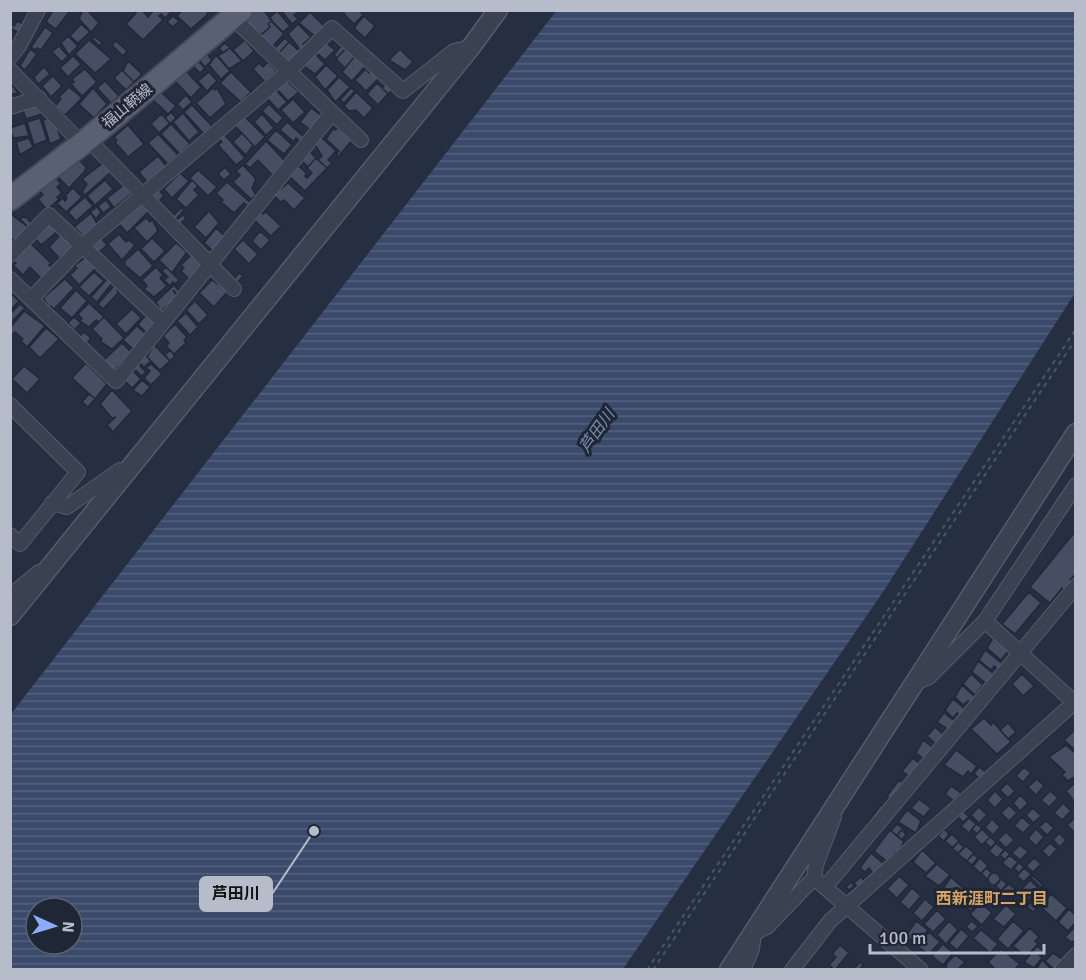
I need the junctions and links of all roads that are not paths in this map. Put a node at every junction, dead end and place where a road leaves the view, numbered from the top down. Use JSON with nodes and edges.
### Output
{"nodes":[{"id":1,"x":38,"y":10,"type":"edge"},
{"id":2,"x":498,"y":10,"type":"edge"},
{"id":3,"x":237,"y":14,"type":"edge"},
{"id":4,"x":471,"y":47,"type":"junction"},
{"id":5,"x":10,"y":57,"type":"edge"},
{"id":6,"x":10,"y":70,"type":"edge"},
{"id":7,"x":289,"y":71,"type":"junction"},
{"id":8,"x":39,"y":98,"type":"junction"},
{"id":9,"x":10,"y":107,"type":"edge"},
{"id":10,"x":332,"y":113,"type":"junction"},
{"id":11,"x":361,"y":140,"type":"dead end"},
{"id":12,"x":85,"y":142,"type":"junction"},
{"id":13,"x":142,"y":196,"type":"junction"},
{"id":14,"x":10,"y":199,"type":"edge"},
{"id":15,"x":82,"y":246,"type":"junction"},
{"id":16,"x":10,"y":255,"type":"edge"},
{"id":17,"x":210,"y":265,"type":"junction"},
{"id":18,"x":10,"y":279,"type":"edge"},
{"id":19,"x":234,"y":289,"type":"dead end"},
{"id":20,"x":31,"y":299,"type":"junction"},
{"id":21,"x":163,"y":322,"type":"junction"},
{"id":22,"x":10,"y":405,"type":"edge"},
{"id":23,"x":1076,"y":434,"type":"edge"},
{"id":24,"x":129,"y":470,"type":"junction"},
{"id":25,"x":1076,"y":485,"type":"edge"},
{"id":26,"x":52,"y":503,"type":"junction"},
{"id":27,"x":10,"y":535,"type":"edge"},
{"id":28,"x":50,"y":568,"type":"junction"},
{"id":29,"x":1076,"y":586,"type":"edge"},
{"id":30,"x":10,"y":596,"type":"edge"},
{"id":31,"x":10,"y":616,"type":"edge"},
{"id":32,"x":984,"y":621,"type":"junction"},
{"id":33,"x":1020,"y":653,"type":"junction"},
{"id":34,"x":917,"y":682,"type":"junction"},
{"id":35,"x":1075,"y":702,"type":"edge"},
{"id":36,"x":835,"y":804,"type":"junction"},
{"id":37,"x":820,"y":882,"type":"junction"},
{"id":38,"x":849,"y":905,"type":"junction"},
{"id":39,"x":754,"y":933,"type":"junction"},
{"id":40,"x":1076,"y":955,"type":"edge"},
{"id":41,"x":729,"y":969,"type":"edge"},
{"id":42,"x":743,"y":969,"type":"edge"},
{"id":43,"x":792,"y":969,"type":"edge"},
{"id":44,"x":921,"y":969,"type":"edge"},
{"id":45,"x":1062,"y":969,"type":"edge"}],
"edges":[{"from":1,"to":5,"type":"street"},
{"from":2,"to":4,"type":"street"},
{"from":3,"to":7,"type":"street"},
{"from":3,"to":12,"type":"main road","name":"福山鞆線"},
{"from":4,"to":7,"type":"street"},
{"from":4,"to":24,"type":"street"},
{"from":6,"to":8,"type":"street"},
{"from":7,"to":10,"type":"street"},
{"from":7,"to":13,"type":"street"},
{"from":8,"to":9,"type":"street"},
{"from":8,"to":12,"type":"street"},
{"from":10,"to":11,"type":"street"},
{"from":10,"to":17,"type":"street"},
{"from":12,"to":13,"type":"street"},
{"from":12,"to":14,"type":"main road","name":"福山鞆線"},
{"from":13,"to":15,"type":"street"},
{"from":13,"to":17,"type":"street"},
{"from":15,"to":16,"type":"street"},
{"from":15,"to":20,"type":"street"},
{"from":15,"to":21,"type":"street"},
{"from":17,"to":19,"type":"street"},
{"from":17,"to":21,"type":"street"},
{"from":18,"to":20,"type":"street"},
{"from":20,"to":21,"type":"street"},
{"from":22,"to":26,"type":"street"},
{"from":23,"to":34,"type":"street"},
{"from":24,"to":26,"type":"street"},
{"from":24,"to":28,"type":"street"},
{"from":25,"to":32,"type":"street"},
{"from":26,"to":27,"type":"street"},
{"from":28,"to":30,"type":"street"},
{"from":28,"to":31,"type":"street"},
{"from":29,"to":33,"type":"street"},
{"from":32,"to":33,"type":"street"},
{"from":32,"to":34,"type":"street"},
{"from":33,"to":35,"type":"street"},
{"from":33,"to":37,"type":"street"},
{"from":34,"to":36,"type":"street"},
{"from":35,"to":38,"type":"street"},
{"from":36,"to":37,"type":"street"},
{"from":36,"to":39,"type":"street"},
{"from":37,"to":38,"type":"street"},
{"from":37,"to":39,"type":"street"},
{"from":38,"to":43,"type":"street"},
{"from":38,"to":44,"type":"street"},
{"from":39,"to":41,"type":"street"},
{"from":39,"to":42,"type":"street"},
{"from":40,"to":45,"type":"street"}]}
